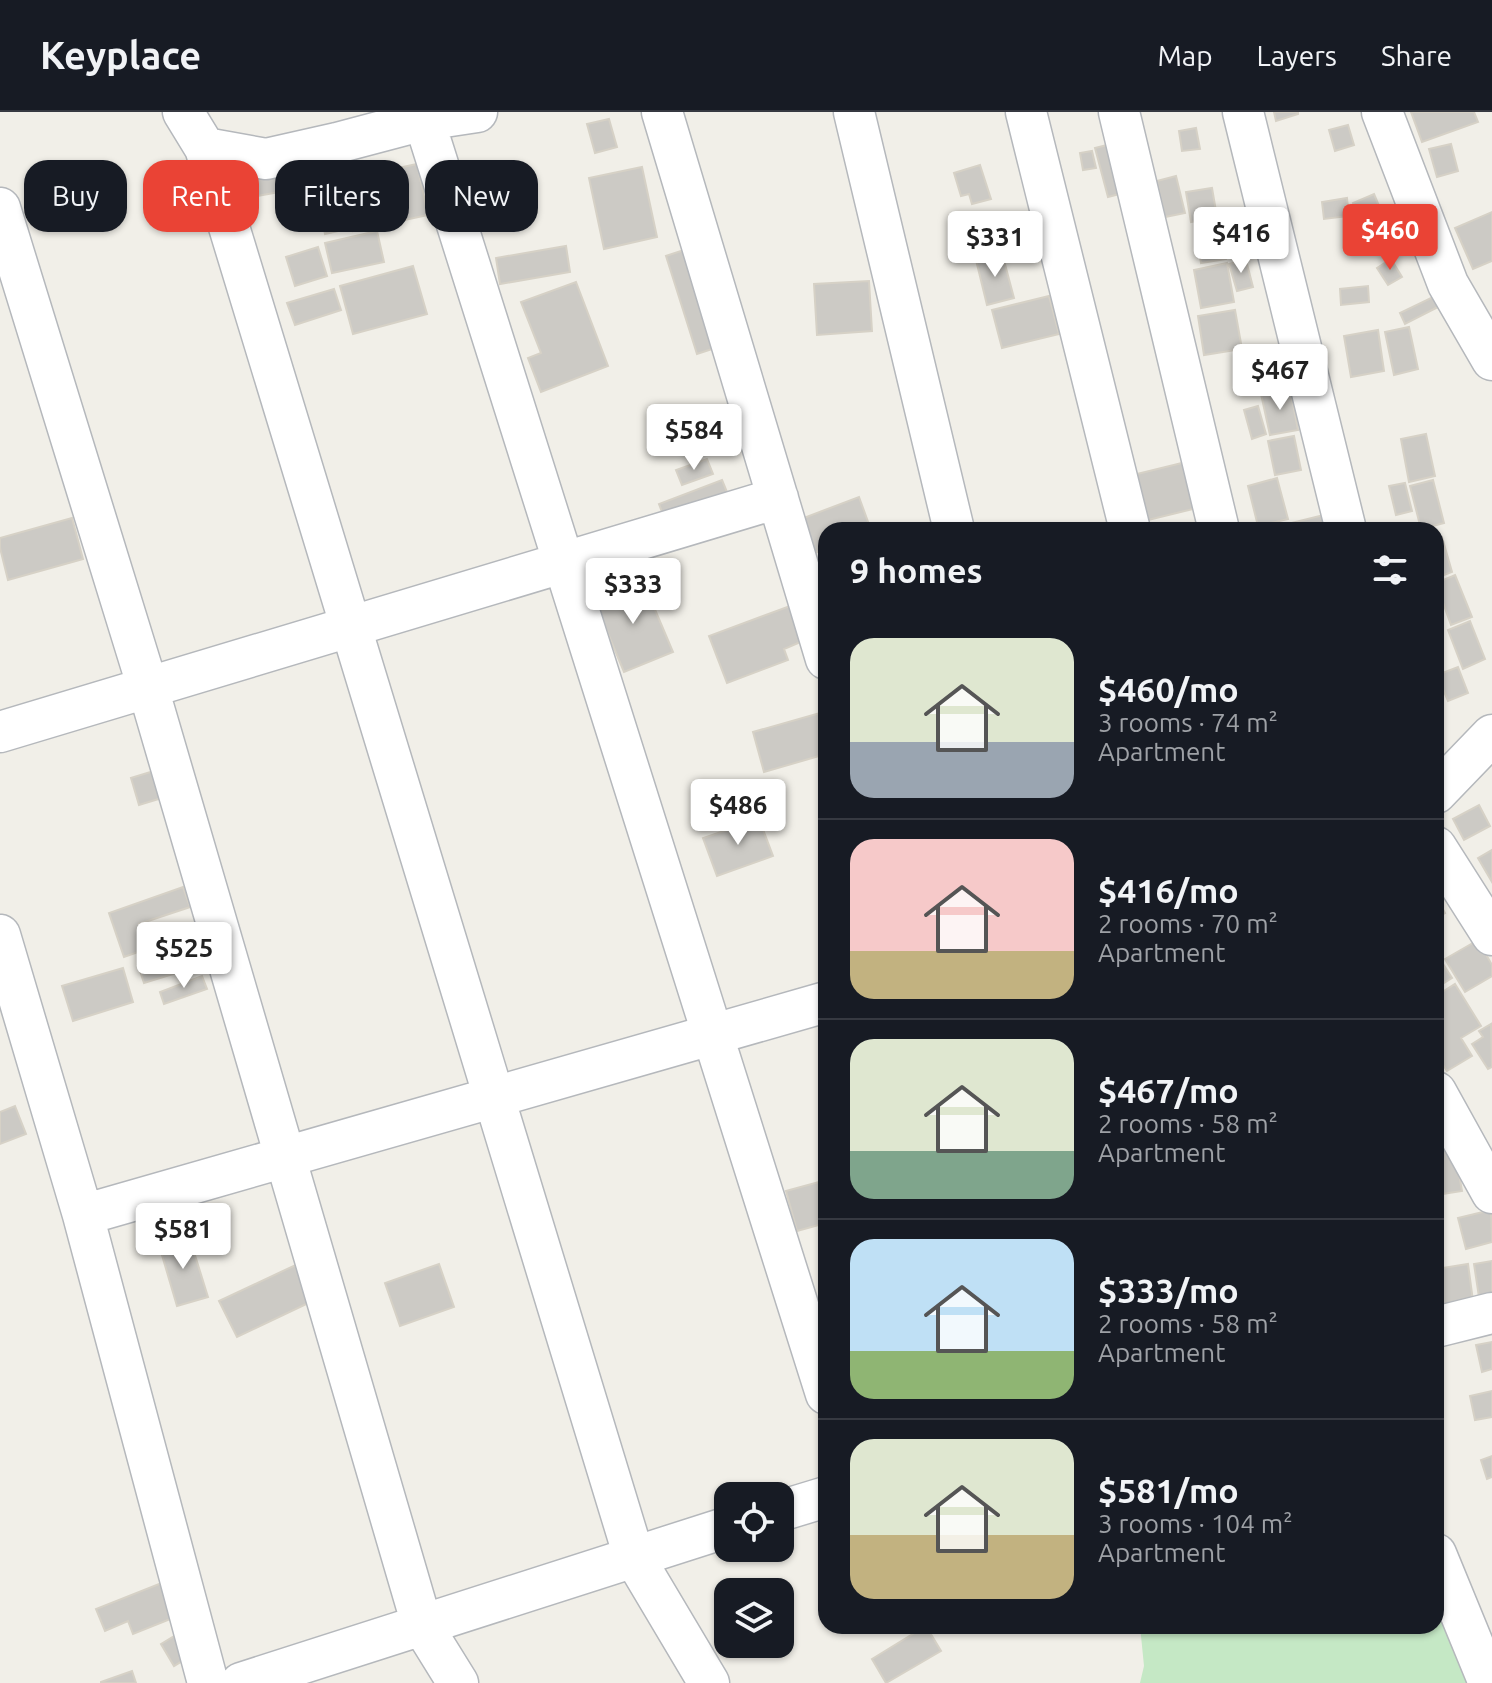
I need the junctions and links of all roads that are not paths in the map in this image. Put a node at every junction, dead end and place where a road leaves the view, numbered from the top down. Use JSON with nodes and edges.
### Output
{"nodes":[{"id":1,"x":183,"y":112,"type":"edge"},
{"id":2,"x":477,"y":112,"type":"edge"},
{"id":3,"x":662,"y":112,"type":"edge"},
{"id":4,"x":854,"y":112,"type":"edge"},
{"id":5,"x":1026,"y":112,"type":"edge"},
{"id":6,"x":1119,"y":112,"type":"edge"},
{"id":7,"x":1243,"y":112,"type":"edge"},
{"id":8,"x":1382,"y":112,"type":"edge"},
{"id":9,"x":424,"y":120,"type":"junction"},
{"id":10,"x":205,"y":148,"type":"junction"},
{"id":11,"x":0,"y":208,"type":"edge"},
{"id":12,"x":1492,"y":360,"type":"edge"},
{"id":13,"x":778,"y":498,"type":"junction"},
{"id":14,"x":952,"y":522,"type":"edge"},
{"id":15,"x":1118,"y":522,"type":"edge"},
{"id":16,"x":1217,"y":522,"type":"edge"},
{"id":17,"x":1344,"y":522,"type":"edge"},
{"id":18,"x":563,"y":563,"type":"junction"},
{"id":19,"x":818,"y":609,"type":"edge"},
{"id":20,"x":351,"y":627,"type":"junction"},
{"id":21,"x":148,"y":688,"type":"junction"},
{"id":22,"x":0,"y":732,"type":"edge"},
{"id":23,"x":1492,"y":735,"type":"edge"},
{"id":24,"x":1444,"y":785,"type":"edge"},
{"id":25,"x":1444,"y":860,"type":"edge"},
{"id":26,"x":0,"y":935,"type":"edge"},
{"id":27,"x":1492,"y":935,"type":"edge"},
{"id":28,"x":818,"y":1004,"type":"edge"},
{"id":29,"x":712,"y":1035,"type":"junction"},
{"id":30,"x":494,"y":1097,"type":"junction"},
{"id":31,"x":1444,"y":1106,"type":"edge"},
{"id":32,"x":286,"y":1157,"type":"junction"},
{"id":33,"x":1492,"y":1193,"type":"edge"},
{"id":34,"x":83,"y":1215,"type":"junction"},
{"id":35,"x":1492,"y":1313,"type":"edge"},
{"id":36,"x":1444,"y":1325,"type":"edge"},
{"id":37,"x":818,"y":1369,"type":"edge"},
{"id":38,"x":818,"y":1499,"type":"edge"},
{"id":39,"x":794,"y":1507,"type":"edge"},
{"id":40,"x":714,"y":1531,"type":"edge"},
{"id":41,"x":634,"y":1557,"type":"junction"},
{"id":42,"x":1444,"y":1573,"type":"edge"},
{"id":43,"x":422,"y":1625,"type":"junction"},
{"id":44,"x":1490,"y":1680,"type":"edge"},
{"id":45,"x":208,"y":1683,"type":"edge"},
{"id":46,"x":241,"y":1683,"type":"edge"},
{"id":47,"x":458,"y":1683,"type":"edge"},
{"id":48,"x":709,"y":1683,"type":"edge"}],
"edges":[{"from":1,"to":10,"type":"street"},
{"from":2,"to":9,"type":"street"},
{"from":3,"to":13,"type":"street"},
{"from":4,"to":14,"type":"street"},
{"from":5,"to":15,"type":"street"},
{"from":6,"to":16,"type":"street"},
{"from":7,"to":17,"type":"street"},
{"from":8,"to":12,"type":"street"},
{"from":9,"to":10,"type":"street"},
{"from":9,"to":18,"type":"street"},
{"from":10,"to":20,"type":"street"},
{"from":11,"to":21,"type":"street"},
{"from":13,"to":18,"type":"street"},
{"from":13,"to":19,"type":"street"},
{"from":18,"to":20,"type":"street"},
{"from":18,"to":29,"type":"street"},
{"from":20,"to":21,"type":"street"},
{"from":20,"to":30,"type":"street"},
{"from":21,"to":22,"type":"street"},
{"from":21,"to":32,"type":"street"},
{"from":23,"to":24,"type":"street"},
{"from":25,"to":27,"type":"street"},
{"from":26,"to":34,"type":"street"},
{"from":28,"to":29,"type":"street"},
{"from":29,"to":30,"type":"street"},
{"from":29,"to":37,"type":"street"},
{"from":30,"to":32,"type":"street"},
{"from":30,"to":41,"type":"street"},
{"from":31,"to":33,"type":"street"},
{"from":32,"to":34,"type":"street"},
{"from":32,"to":43,"type":"street"},
{"from":34,"to":45,"type":"street"},
{"from":35,"to":36,"type":"street"},
{"from":38,"to":39,"type":"street"},
{"from":40,"to":41,"type":"street"},
{"from":41,"to":43,"type":"street"},
{"from":41,"to":48,"type":"street"},
{"from":42,"to":44,"type":"street"},
{"from":43,"to":46,"type":"street"},
{"from":43,"to":47,"type":"street"}]}
